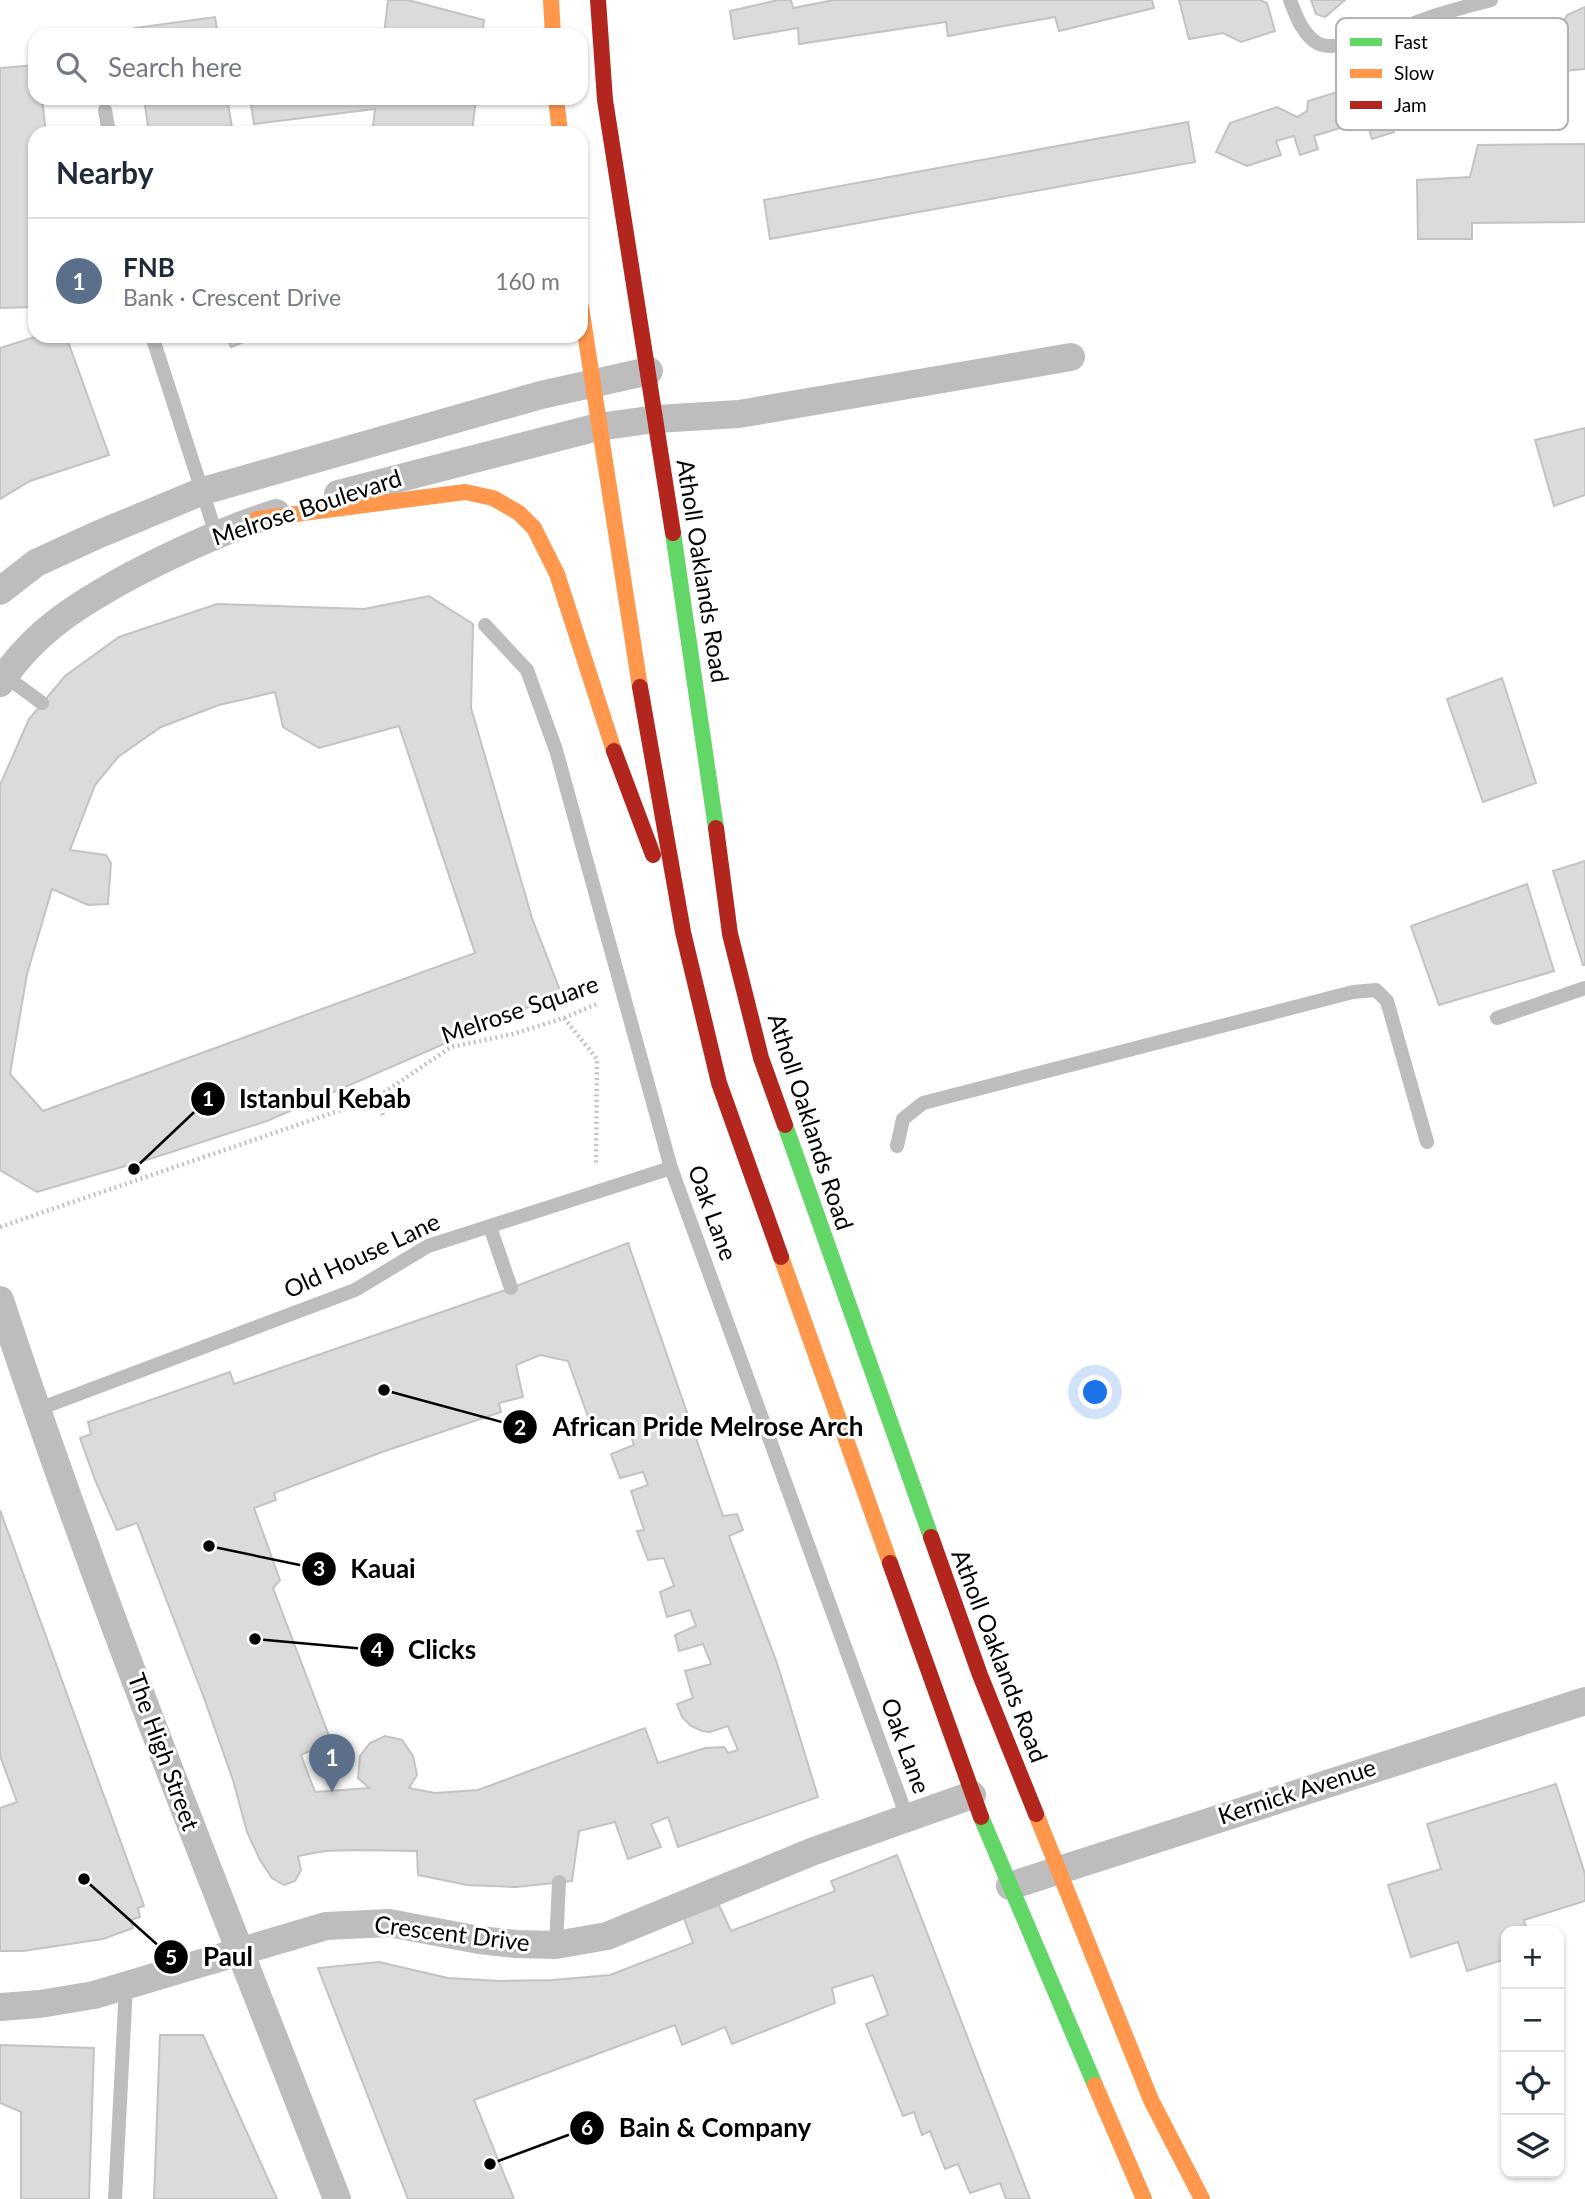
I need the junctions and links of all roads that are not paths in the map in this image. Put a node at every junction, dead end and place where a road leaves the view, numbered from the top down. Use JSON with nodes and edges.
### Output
{"nodes":[{"id":1,"x":551,"y":0,"type":"edge"},
{"id":2,"x":598,"y":0,"type":"edge"},
{"id":3,"x":1290,"y":0,"type":"edge"},
{"id":4,"x":1491,"y":0,"type":"edge"},
{"id":5,"x":1426,"y":18,"type":"edge"},
{"id":6,"x":552,"y":28,"type":"edge"},
{"id":7,"x":1336,"y":45,"type":"edge"},
{"id":8,"x":557,"y":105,"type":"edge"},
{"id":9,"x":105,"y":110,"type":"dead end"},
{"id":10,"x":108,"y":126,"type":"edge"},
{"id":11,"x":559,"y":126,"type":"edge"},
{"id":12,"x":154,"y":343,"type":"edge"},
{"id":13,"x":586,"y":343,"type":"edge"},
{"id":14,"x":1071,"y":357,"type":"dead end"},
{"id":15,"x":649,"y":371,"type":"junction"},
{"id":16,"x":591,"y":383,"type":"junction"},
{"id":17,"x":656,"y":419,"type":"junction"},
{"id":18,"x":598,"y":427,"type":"junction"},
{"id":19,"x":203,"y":491,"type":"junction"},
{"id":20,"x":257,"y":519,"type":"junction"},
{"id":21,"x":216,"y":534,"type":"junction"},
{"id":22,"x":0,"y":591,"type":"edge"},
{"id":23,"x":485,"y":625,"type":"dead end"},
{"id":24,"x":2,"y":677,"type":"edge"},
{"id":25,"x":42,"y":703,"type":"dead end"},
{"id":26,"x":683,"y":932,"type":"junction"},
{"id":27,"x":1585,"y":988,"type":"edge"},
{"id":28,"x":1497,"y":1018,"type":"dead end"},
{"id":29,"x":1427,"y":1142,"type":"dead end"},
{"id":30,"x":897,"y":1146,"type":"dead end"},
{"id":31,"x":671,"y":1168,"type":"junction"},
{"id":32,"x":491,"y":1227,"type":"junction"},
{"id":33,"x":512,"y":1288,"type":"dead end"},
{"id":34,"x":0,"y":1300,"type":"edge"},
{"id":35,"x":36,"y":1410,"type":"junction"},
{"id":36,"x":1585,"y":1701,"type":"edge"},
{"id":37,"x":972,"y":1795,"type":"junction"},
{"id":38,"x":908,"y":1819,"type":"junction"},
{"id":39,"x":1059,"y":1869,"type":"junction"},
{"id":40,"x":559,"y":1882,"type":"dead end"},
{"id":41,"x":1010,"y":1886,"type":"junction"},
{"id":42,"x":556,"y":1945,"type":"junction"},
{"id":43,"x":239,"y":1951,"type":"junction"},
{"id":44,"x":126,"y":1986,"type":"junction"},
{"id":45,"x":0,"y":2007,"type":"edge"},
{"id":46,"x":116,"y":2199,"type":"edge"},
{"id":47,"x":337,"y":2199,"type":"edge"},
{"id":48,"x":1144,"y":2199,"type":"edge"},
{"id":49,"x":1202,"y":2199,"type":"edge"}],
"edges":[{"from":1,"to":6,"type":"street"},
{"from":2,"to":15,"type":"street","name":"Atholl Oaklands Road"},
{"from":3,"to":7,"type":"lane"},
{"from":4,"to":5,"type":"lane"},
{"from":8,"to":11,"type":"street"},
{"from":9,"to":10,"type":"lane"},
{"from":12,"to":19,"type":"lane"},
{"from":13,"to":16,"type":"street"},
{"from":14,"to":17,"type":"street","name":"Melrose Boulevard"},
{"from":15,"to":16,"type":"street","name":"Melrose Boulevard"},
{"from":15,"to":17,"type":"street","name":"Atholl Oaklands Road"},
{"from":16,"to":18,"type":"street"},
{"from":16,"to":19,"type":"street","name":"Melrose Boulevard"},
{"from":17,"to":18,"type":"street","name":"Melrose Boulevard"},
{"from":17,"to":39,"type":"street","name":"Atholl Oaklands Road"},
{"from":18,"to":20,"type":"street","name":"Melrose Boulevard"},
{"from":18,"to":26,"type":"street"},
{"from":19,"to":21,"type":"lane"},
{"from":19,"to":22,"type":"street","name":"Melrose Boulevard"},
{"from":20,"to":21,"type":"street","name":"Melrose Boulevard"},
{"from":20,"to":26,"type":"street"},
{"from":21,"to":24,"type":"street","name":"Melrose Boulevard"},
{"from":23,"to":31,"type":"lane","name":"Oak Lane"},
{"from":24,"to":25,"type":"lane"},
{"from":26,"to":37,"type":"street"},
{"from":27,"to":28,"type":"lane"},
{"from":29,"to":30,"type":"lane"},
{"from":31,"to":32,"type":"lane","name":"Old House Lane"},
{"from":31,"to":38,"type":"lane","name":"Oak Lane"},
{"from":32,"to":33,"type":"lane"},
{"from":32,"to":35,"type":"lane","name":"Old House Lane"},
{"from":34,"to":35,"type":"street","name":"The High Street"},
{"from":35,"to":43,"type":"street","name":"The High Street"},
{"from":36,"to":39,"type":"street","name":"Kernick Avenue"},
{"from":37,"to":38,"type":"street","name":"Crescent Drive"},
{"from":37,"to":41,"type":"street"},
{"from":38,"to":42,"type":"street","name":"Crescent Drive"},
{"from":39,"to":41,"type":"street","name":"Kernick Avenue"},
{"from":39,"to":49,"type":"street","name":"Atholl Oaklands Road"},
{"from":40,"to":42,"type":"lane"},
{"from":41,"to":48,"type":"street"},
{"from":42,"to":43,"type":"street","name":"Crescent Drive"},
{"from":43,"to":44,"type":"street","name":"Crescent Drive"},
{"from":43,"to":47,"type":"street","name":"The High Street"},
{"from":44,"to":45,"type":"street","name":"Crescent Drive"},
{"from":44,"to":46,"type":"lane"}]}
